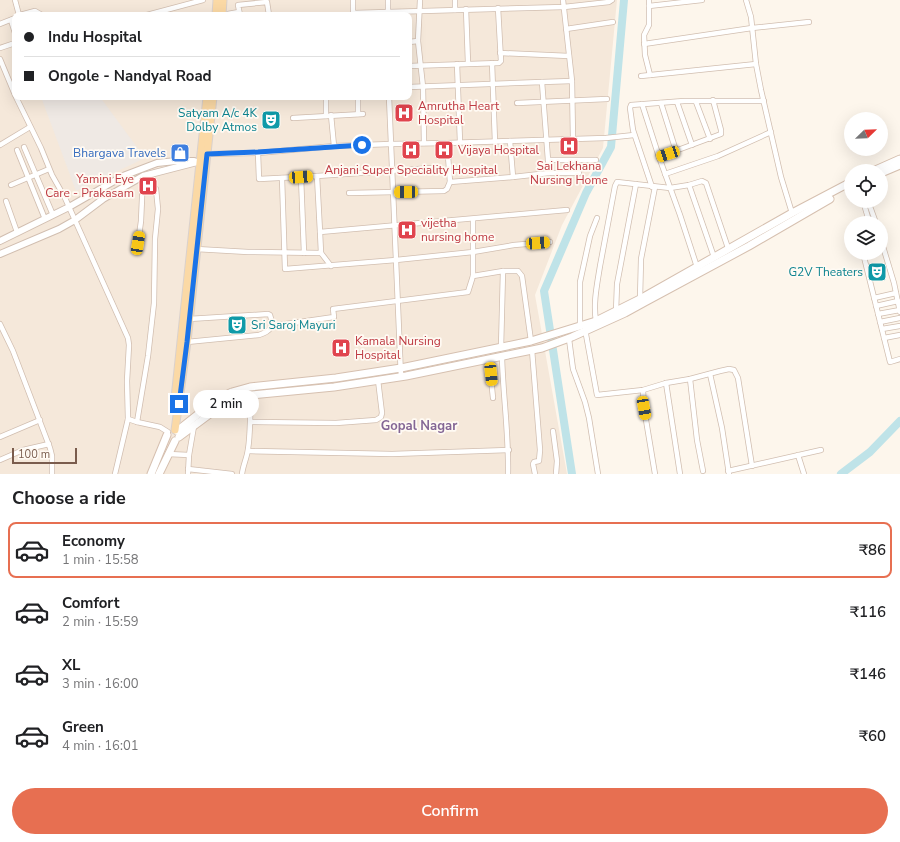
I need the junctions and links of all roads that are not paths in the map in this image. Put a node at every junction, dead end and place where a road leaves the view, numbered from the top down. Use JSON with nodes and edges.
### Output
{"nodes":[{"id":1,"x":15,"y":0,"type":"edge"},
{"id":2,"x":203,"y":0,"type":"edge"},
{"id":3,"x":217,"y":0,"type":"edge"},
{"id":4,"x":224,"y":0,"type":"edge"},
{"id":5,"x":353,"y":0,"type":"edge"},
{"id":6,"x":388,"y":0,"type":"edge"},
{"id":7,"x":420,"y":0,"type":"edge"},
{"id":8,"x":455,"y":0,"type":"edge"},
{"id":9,"x":563,"y":0,"type":"edge"},
{"id":10,"x":612,"y":0,"type":"edge"},
{"id":11,"x":649,"y":0,"type":"edge"},
{"id":12,"x":702,"y":0,"type":"edge"},
{"id":13,"x":746,"y":0,"type":"edge"},
{"id":14,"x":649,"y":6,"type":"junction"},
{"id":15,"x":564,"y":7,"type":"junction"},
{"id":16,"x":498,"y":8,"type":"junction"},
{"id":17,"x":466,"y":9,"type":"junction"},
{"id":18,"x":455,"y":10,"type":"junction"},
{"id":19,"x":419,"y":11,"type":"junction"},
{"id":20,"x":20,"y":12,"type":"edge"},
{"id":21,"x":158,"y":12,"type":"edge"},
{"id":22,"x":216,"y":12,"type":"edge"},
{"id":23,"x":222,"y":12,"type":"edge"},
{"id":24,"x":239,"y":12,"type":"edge"},
{"id":25,"x":269,"y":12,"type":"edge"},
{"id":26,"x":353,"y":12,"type":"edge"},
{"id":27,"x":388,"y":12,"type":"joint"},
{"id":28,"x":12,"y":19,"type":"edge"},
{"id":29,"x":613,"y":22,"type":"dead end"},
{"id":30,"x":809,"y":22,"type":"dead end"},
{"id":31,"x":0,"y":24,"type":"edge"},
{"id":32,"x":752,"y":28,"type":"junction"},
{"id":33,"x":566,"y":29,"type":"junction"},
{"id":34,"x":418,"y":41,"type":"junction"},
{"id":35,"x":412,"y":42,"type":"edge"},
{"id":36,"x":12,"y":44,"type":"edge"},
{"id":37,"x":644,"y":44,"type":"junction"},
{"id":38,"x":0,"y":48,"type":"edge"},
{"id":39,"x":500,"y":53,"type":"junction"},
{"id":40,"x":569,"y":56,"type":"junction"},
{"id":41,"x":0,"y":59,"type":"edge"},
{"id":42,"x":468,"y":63,"type":"junction"},
{"id":43,"x":457,"y":64,"type":"junction"},
{"id":44,"x":492,"y":64,"type":"junction"},
{"id":45,"x":756,"y":64,"type":"junction"},
{"id":46,"x":421,"y":65,"type":"junction"},
{"id":47,"x":412,"y":66,"type":"edge"},
{"id":48,"x":650,"y":75,"type":"junction"},
{"id":49,"x":641,"y":76,"type":"dead end"},
{"id":50,"x":572,"y":81,"type":"junction"},
{"id":51,"x":542,"y":82,"type":"junction"},
{"id":52,"x":492,"y":85,"type":"junction"},
{"id":53,"x":458,"y":86,"type":"junction"},
{"id":54,"x":12,"y":87,"type":"edge"},
{"id":55,"x":412,"y":87,"type":"edge"},
{"id":56,"x":423,"y":87,"type":"junction"},
{"id":57,"x":573,"y":99,"type":"junction"},
{"id":58,"x":607,"y":99,"type":"dead end"},
{"id":59,"x":18,"y":100,"type":"edge"},
{"id":60,"x":207,"y":100,"type":"edge"},
{"id":61,"x":213,"y":100,"type":"edge"},
{"id":62,"x":326,"y":100,"type":"edge"},
{"id":63,"x":359,"y":100,"type":"edge"},
{"id":64,"x":389,"y":100,"type":"edge"},
{"id":65,"x":713,"y":100,"type":"junction"},
{"id":66,"x":764,"y":101,"type":"junction"},
{"id":67,"x":543,"y":102,"type":"junction"},
{"id":68,"x":677,"y":102,"type":"junction"},
{"id":69,"x":696,"y":102,"type":"junction"},
{"id":70,"x":518,"y":103,"type":"dead end"},
{"id":71,"x":661,"y":103,"type":"junction"},
{"id":72,"x":642,"y":104,"type":"junction"},
{"id":73,"x":329,"y":116,"type":"junction"},
{"id":74,"x":294,"y":118,"type":"dead end"},
{"id":75,"x":30,"y":127,"type":"junction"},
{"id":76,"x":771,"y":132,"type":"junction"},
{"id":77,"x":634,"y":135,"type":"junction"},
{"id":78,"x":574,"y":138,"type":"junction"},
{"id":79,"x":546,"y":139,"type":"junction"},
{"id":80,"x":710,"y":139,"type":"junction"},
{"id":81,"x":510,"y":141,"type":"junction"},
{"id":82,"x":460,"y":142,"type":"junction"},
{"id":83,"x":495,"y":142,"type":"junction"},
{"id":84,"x":424,"y":143,"type":"junction"},
{"id":85,"x":447,"y":143,"type":"junction"},
{"id":86,"x":391,"y":144,"type":"junction"},
{"id":87,"x":0,"y":145,"type":"edge"},
{"id":88,"x":692,"y":145,"type":"junction"},
{"id":89,"x":334,"y":146,"type":"junction"},
{"id":90,"x":24,"y":147,"type":"dead end"},
{"id":91,"x":17,"y":150,"type":"dead end"},
{"id":92,"x":676,"y":151,"type":"junction"},
{"id":93,"x":258,"y":152,"type":"junction"},
{"id":94,"x":204,"y":157,"type":"junction"},
{"id":95,"x":659,"y":157,"type":"junction"},
{"id":96,"x":900,"y":159,"type":"edge"},
{"id":97,"x":548,"y":160,"type":"junction"},
{"id":98,"x":596,"y":160,"type":"dead end"},
{"id":99,"x":888,"y":164,"type":"edge"},
{"id":100,"x":900,"y":165,"type":"edge"},
{"id":101,"x":432,"y":168,"type":"dead end"},
{"id":102,"x":49,"y":169,"type":"junction"},
{"id":103,"x":888,"y":170,"type":"edge"},
{"id":104,"x":392,"y":171,"type":"junction"},
{"id":105,"x":579,"y":173,"type":"dead end"},
{"id":106,"x":549,"y":174,"type":"junction"},
{"id":107,"x":665,"y":174,"type":"junction"},
{"id":108,"x":36,"y":175,"type":"junction"},
{"id":109,"x":143,"y":176,"type":"junction"},
{"id":110,"x":317,"y":176,"type":"junction"},
{"id":111,"x":301,"y":177,"type":"junction"},
{"id":112,"x":513,"y":177,"type":"junction"},
{"id":113,"x":28,"y":178,"type":"junction"},
{"id":114,"x":282,"y":178,"type":"junction"},
{"id":115,"x":450,"y":182,"type":"junction"},
{"id":116,"x":636,"y":184,"type":"junction"},
{"id":117,"x":11,"y":185,"type":"dead end"},
{"id":118,"x":689,"y":185,"type":"junction"},
{"id":119,"x":844,"y":186,"type":"edge"},
{"id":120,"x":654,"y":187,"type":"junction"},
{"id":121,"x":670,"y":188,"type":"junction"},
{"id":122,"x":156,"y":189,"type":"dead end"},
{"id":123,"x":394,"y":192,"type":"junction"},
{"id":124,"x":844,"y":192,"type":"edge"},
{"id":125,"x":349,"y":193,"type":"dead end"},
{"id":126,"x":6,"y":201,"type":"dead end"},
{"id":127,"x":69,"y":207,"type":"junction"},
{"id":128,"x":567,"y":210,"type":"dead end"},
{"id":129,"x":792,"y":213,"type":"junction"},
{"id":130,"x":53,"y":215,"type":"junction"},
{"id":131,"x":597,"y":218,"type":"dead end"},
{"id":132,"x":45,"y":219,"type":"junction"},
{"id":133,"x":75,"y":220,"type":"junction"},
{"id":134,"x":473,"y":220,"type":"junction"},
{"id":135,"x":395,"y":226,"type":"junction"},
{"id":136,"x":17,"y":232,"type":"junction"},
{"id":137,"x":320,"y":232,"type":"junction"},
{"id":138,"x":0,"y":241,"type":"edge"},
{"id":139,"x":550,"y":242,"type":"dead end"},
{"id":140,"x":728,"y":248,"type":"junction"},
{"id":141,"x":194,"y":249,"type":"junction"},
{"id":142,"x":139,"y":252,"type":"dead end"},
{"id":143,"x":473,"y":252,"type":"junction"},
{"id":144,"x":284,"y":253,"type":"junction"},
{"id":145,"x":304,"y":253,"type":"junction"},
{"id":146,"x":321,"y":253,"type":"junction"},
{"id":147,"x":0,"y":254,"type":"edge"},
{"id":148,"x":714,"y":257,"type":"junction"},
{"id":149,"x":396,"y":260,"type":"junction"},
{"id":150,"x":865,"y":260,"type":"edge"},
{"id":151,"x":887,"y":260,"type":"edge"},
{"id":152,"x":331,"y":266,"type":"junction"},
{"id":153,"x":697,"y":267,"type":"junction"},
{"id":154,"x":503,"y":271,"type":"junction"},
{"id":155,"x":474,"y":276,"type":"junction"},
{"id":156,"x":896,"y":294,"type":"junction"},
{"id":157,"x":874,"y":298,"type":"junction"},
{"id":158,"x":640,"y":299,"type":"junction"},
{"id":159,"x":898,"y":301,"type":"junction"},
{"id":160,"x":397,"y":302,"type":"junction"},
{"id":161,"x":876,"y":306,"type":"junction"},
{"id":162,"x":900,"y":311,"type":"edge"},
{"id":163,"x":616,"y":312,"type":"junction"},
{"id":164,"x":878,"y":314,"type":"junction"},
{"id":165,"x":900,"y":318,"type":"edge"},
{"id":166,"x":189,"y":319,"type":"junction"},
{"id":167,"x":596,"y":322,"type":"junction"},
{"id":168,"x":880,"y":322,"type":"junction"},
{"id":169,"x":0,"y":324,"type":"edge"},
{"id":170,"x":272,"y":326,"type":"junction"},
{"id":171,"x":900,"y":326,"type":"edge"},
{"id":172,"x":583,"y":328,"type":"junction"},
{"id":173,"x":882,"y":329,"type":"junction"},
{"id":174,"x":571,"y":335,"type":"junction"},
{"id":175,"x":900,"y":335,"type":"edge"},
{"id":176,"x":884,"y":338,"type":"junction"},
{"id":177,"x":531,"y":341,"type":"junction"},
{"id":178,"x":187,"y":342,"type":"junction"},
{"id":179,"x":501,"y":348,"type":"junction"},
{"id":180,"x":532,"y":350,"type":"junction"},
{"id":181,"x":502,"y":357,"type":"junction"},
{"id":182,"x":489,"y":359,"type":"junction"},
{"id":183,"x":900,"y":359,"type":"edge"},
{"id":184,"x":401,"y":368,"type":"junction"},
{"id":185,"x":710,"y":374,"type":"junction"},
{"id":186,"x":401,"y":377,"type":"junction"},
{"id":187,"x":690,"y":379,"type":"junction"},
{"id":188,"x":378,"y":380,"type":"junction"},
{"id":189,"x":666,"y":383,"type":"junction"},
{"id":190,"x":643,"y":390,"type":"junction"},
{"id":191,"x":252,"y":395,"type":"junction"},
{"id":192,"x":493,"y":398,"type":"dead end"},
{"id":193,"x":128,"y":419,"type":"junction"},
{"id":194,"x":40,"y":420,"type":"junction"},
{"id":195,"x":137,"y":422,"type":"junction"},
{"id":196,"x":251,"y":422,"type":"junction"},
{"id":197,"x":194,"y":426,"type":"junction"},
{"id":198,"x":553,"y":431,"type":"dead end"},
{"id":199,"x":173,"y":434,"type":"junction"},
{"id":200,"x":0,"y":437,"type":"edge"},
{"id":201,"x":49,"y":444,"type":"junction"},
{"id":202,"x":508,"y":450,"type":"junction"},
{"id":203,"x":821,"y":450,"type":"dead end"},
{"id":204,"x":248,"y":451,"type":"junction"},
{"id":205,"x":168,"y":454,"type":"junction"},
{"id":206,"x":189,"y":455,"type":"junction"},
{"id":207,"x":798,"y":455,"type":"junction"},
{"id":208,"x":0,"y":460,"type":"edge"},
{"id":209,"x":752,"y":466,"type":"junction"},
{"id":210,"x":703,"y":470,"type":"dead end"},
{"id":211,"x":188,"y":471,"type":"edge"},
{"id":212,"x":728,"y":473,"type":"edge"},
{"id":213,"x":52,"y":474,"type":"edge"},
{"id":214,"x":115,"y":474,"type":"edge"},
{"id":215,"x":151,"y":474,"type":"edge"},
{"id":216,"x":159,"y":474,"type":"edge"},
{"id":217,"x":232,"y":474,"type":"edge"},
{"id":218,"x":242,"y":474,"type":"edge"},
{"id":219,"x":508,"y":474,"type":"edge"},
{"id":220,"x":535,"y":474,"type":"edge"},
{"id":221,"x":556,"y":474,"type":"edge"},
{"id":222,"x":598,"y":474,"type":"edge"},
{"id":223,"x":655,"y":474,"type":"edge"},
{"id":224,"x":680,"y":474,"type":"edge"},
{"id":225,"x":804,"y":474,"type":"edge"}],
"edges":[{"from":1,"to":20,"type":"street"},
{"from":2,"to":21,"type":"street"},
{"from":3,"to":22,"type":"main road"},
{"from":4,"to":23,"type":"main road"},
{"from":5,"to":26,"type":"street"},
{"from":6,"to":27,"type":"street"},
{"from":7,"to":19,"type":"street"},
{"from":8,"to":18,"type":"street"},
{"from":9,"to":15,"type":"street"},
{"from":10,"to":15,"type":"street"},
{"from":11,"to":14,"type":"street"},
{"from":12,"to":14,"type":"street"},
{"from":13,"to":32,"type":"street"},
{"from":14,"to":37,"type":"street"},
{"from":15,"to":16,"type":"street"},
{"from":15,"to":33,"type":"street"},
{"from":16,"to":17,"type":"street"},
{"from":16,"to":39,"type":"street"},
{"from":17,"to":18,"type":"street"},
{"from":17,"to":42,"type":"street"},
{"from":18,"to":19,"type":"street"},
{"from":19,"to":27,"type":"street"},
{"from":19,"to":34,"type":"street"},
{"from":24,"to":25,"type":"street"},
{"from":28,"to":31,"type":"street"},
{"from":29,"to":33,"type":"street"},
{"from":30,"to":32,"type":"street"},
{"from":32,"to":37,"type":"street"},
{"from":32,"to":45,"type":"street"},
{"from":33,"to":40,"type":"street"},
{"from":34,"to":35,"type":"street"},
{"from":34,"to":46,"type":"street"},
{"from":36,"to":38,"type":"street"},
{"from":37,"to":48,"type":"street"},
{"from":39,"to":40,"type":"street"},
{"from":39,"to":44,"type":"street"},
{"from":40,"to":50,"type":"street"},
{"from":41,"to":54,"type":"street"},
{"from":42,"to":43,"type":"street"},
{"from":42,"to":44,"type":"street"},
{"from":43,"to":46,"type":"street"},
{"from":43,"to":53,"type":"street"},
{"from":44,"to":52,"type":"street"},
{"from":45,"to":48,"type":"street"},
{"from":45,"to":66,"type":"street"},
{"from":46,"to":47,"type":"street"},
{"from":46,"to":56,"type":"street"},
{"from":48,"to":49,"type":"street"},
{"from":50,"to":51,"type":"street"},
{"from":50,"to":57,"type":"street"},
{"from":51,"to":52,"type":"street"},
{"from":51,"to":67,"type":"street"},
{"from":52,"to":53,"type":"street"},
{"from":52,"to":83,"type":"street"},
{"from":53,"to":56,"type":"street"},
{"from":53,"to":82,"type":"street"},
{"from":55,"to":56,"type":"street"},
{"from":56,"to":84,"type":"street"},
{"from":57,"to":58,"type":"street"},
{"from":57,"to":67,"type":"street"},
{"from":57,"to":78,"type":"street"},
{"from":59,"to":75,"type":"street"},
{"from":60,"to":94,"type":"main road"},
{"from":61,"to":94,"type":"main road"},
{"from":62,"to":73,"type":"street"},
{"from":63,"to":73,"type":"street"},
{"from":64,"to":86,"type":"street"},
{"from":65,"to":66,"type":"street"},
{"from":65,"to":69,"type":"street"},
{"from":65,"to":80,"type":"street"},
{"from":66,"to":76,"type":"street"},
{"from":67,"to":70,"type":"street"},
{"from":67,"to":79,"type":"street"},
{"from":68,"to":69,"type":"street"},
{"from":68,"to":71,"type":"street"},
{"from":68,"to":88,"type":"street"},
{"from":69,"to":80,"type":"street"},
{"from":71,"to":72,"type":"street"},
{"from":71,"to":92,"type":"street"},
{"from":72,"to":77,"type":"street"},
{"from":72,"to":95,"type":"street"},
{"from":73,"to":74,"type":"street"},
{"from":73,"to":89,"type":"street"},
{"from":75,"to":87,"type":"street"},
{"from":75,"to":102,"type":"street"},
{"from":76,"to":107,"type":"street"},
{"from":76,"to":129,"type":"street"},
{"from":77,"to":78,"type":"street"},
{"from":77,"to":120,"type":"street"},
{"from":78,"to":79,"type":"street"},
{"from":79,"to":81,"type":"street"},
{"from":79,"to":97,"type":"street"},
{"from":80,"to":88,"type":"street"},
{"from":81,"to":83,"type":"street"},
{"from":81,"to":112,"type":"street"},
{"from":82,"to":83,"type":"street"},
{"from":82,"to":85,"type":"street"},
{"from":84,"to":85,"type":"street"},
{"from":84,"to":86,"type":"street"},
{"from":85,"to":115,"type":"street"},
{"from":86,"to":89,"type":"street"},
{"from":86,"to":104,"type":"street"},
{"from":88,"to":92,"type":"street"},
{"from":89,"to":93,"type":"street"},
{"from":90,"to":108,"type":"street"},
{"from":91,"to":113,"type":"street"},
{"from":92,"to":95,"type":"street"},
{"from":93,"to":94,"type":"street"},
{"from":93,"to":114,"type":"street"},
{"from":94,"to":109,"type":"street"},
{"from":94,"to":127,"type":"street"},
{"from":94,"to":141,"type":"main road"},
{"from":95,"to":107,"type":"street"},
{"from":96,"to":99,"type":"main road"},
{"from":97,"to":98,"type":"street"},
{"from":97,"to":106,"type":"street"},
{"from":100,"to":103,"type":"main road"},
{"from":101,"to":104,"type":"street"},
{"from":102,"to":108,"type":"street"},
{"from":102,"to":127,"type":"street"},
{"from":104,"to":110,"type":"street"},
{"from":104,"to":123,"type":"street"},
{"from":105,"to":106,"type":"street"},
{"from":106,"to":112,"type":"street"},
{"from":107,"to":121,"type":"street"},
{"from":108,"to":113,"type":"street"},
{"from":108,"to":130,"type":"street"},
{"from":109,"to":133,"type":"street"},
{"from":109,"to":142,"type":"street"},
{"from":110,"to":111,"type":"street"},
{"from":110,"to":137,"type":"street"},
{"from":111,"to":114,"type":"street"},
{"from":111,"to":145,"type":"street"},
{"from":112,"to":115,"type":"street"},
{"from":113,"to":117,"type":"street"},
{"from":113,"to":132,"type":"street"},
{"from":114,"to":144,"type":"street"},
{"from":115,"to":123,"type":"street"},
{"from":116,"to":120,"type":"street"},
{"from":116,"to":163,"type":"street"},
{"from":116,"to":167,"type":"street"},
{"from":118,"to":121,"type":"street"},
{"from":118,"to":140,"type":"street"},
{"from":118,"to":148,"type":"street"},
{"from":119,"to":129,"type":"main road"},
{"from":120,"to":121,"type":"street"},
{"from":120,"to":158,"type":"street"},
{"from":121,"to":153,"type":"street"},
{"from":122,"to":195,"type":"street"},
{"from":123,"to":125,"type":"street"},
{"from":123,"to":135,"type":"street"},
{"from":124,"to":172,"type":"main road"},
{"from":126,"to":136,"type":"street"},
{"from":127,"to":130,"type":"street"},
{"from":127,"to":133,"type":"street"},
{"from":128,"to":134,"type":"street"},
{"from":129,"to":140,"type":"main road"},
{"from":130,"to":132,"type":"street"},
{"from":131,"to":172,"type":"street"},
{"from":132,"to":136,"type":"street"},
{"from":133,"to":147,"type":"street"},
{"from":133,"to":193,"type":"street"},
{"from":134,"to":135,"type":"street"},
{"from":134,"to":143,"type":"street"},
{"from":135,"to":137,"type":"street"},
{"from":135,"to":149,"type":"street"},
{"from":136,"to":138,"type":"street"},
{"from":137,"to":146,"type":"street"},
{"from":139,"to":143,"type":"street"},
{"from":140,"to":148,"type":"main road"},
{"from":141,"to":144,"type":"street"},
{"from":141,"to":166,"type":"main road"},
{"from":141,"to":199,"type":"main road"},
{"from":143,"to":149,"type":"street"},
{"from":143,"to":155,"type":"street"},
{"from":144,"to":145,"type":"street"},
{"from":144,"to":152,"type":"street"},
{"from":145,"to":146,"type":"street"},
{"from":146,"to":152,"type":"street"},
{"from":148,"to":153,"type":"main road"},
{"from":149,"to":152,"type":"street"},
{"from":149,"to":160,"type":"street"},
{"from":150,"to":157,"type":"street"},
{"from":151,"to":156,"type":"street"},
{"from":153,"to":158,"type":"main road"},
{"from":154,"to":155,"type":"street"},
{"from":154,"to":177,"type":"street"},
{"from":154,"to":179,"type":"street"},
{"from":155,"to":160,"type":"street"},
{"from":156,"to":157,"type":"street"},
{"from":156,"to":159,"type":"street"},
{"from":157,"to":161,"type":"street"},
{"from":158,"to":163,"type":"main road"},
{"from":159,"to":161,"type":"street"},
{"from":159,"to":162,"type":"street"},
{"from":160,"to":170,"type":"street"},
{"from":160,"to":184,"type":"street"},
{"from":161,"to":164,"type":"street"},
{"from":162,"to":164,"type":"street"},
{"from":163,"to":167,"type":"main road"},
{"from":164,"to":168,"type":"street"},
{"from":165,"to":168,"type":"street"},
{"from":166,"to":170,"type":"street"},
{"from":166,"to":178,"type":"main road"},
{"from":167,"to":172,"type":"main road"},
{"from":168,"to":173,"type":"street"},
{"from":169,"to":194,"type":"street"},
{"from":170,"to":178,"type":"street"},
{"from":171,"to":173,"type":"street"},
{"from":172,"to":174,"type":"main road"},
{"from":172,"to":190,"type":"street"},
{"from":173,"to":176,"type":"street"},
{"from":174,"to":177,"type":"main road"},
{"from":174,"to":180,"type":"main road"},
{"from":174,"to":222,"type":"street"},
{"from":175,"to":176,"type":"street"},
{"from":176,"to":183,"type":"street"},
{"from":177,"to":179,"type":"main road"},
{"from":178,"to":199,"type":"main road"},
{"from":179,"to":184,"type":"main road"},
{"from":180,"to":181,"type":"main road"},
{"from":180,"to":220,"type":"street"},
{"from":181,"to":182,"type":"main road"},
{"from":181,"to":202,"type":"street"},
{"from":182,"to":186,"type":"main road"},
{"from":182,"to":192,"type":"street"},
{"from":184,"to":186,"type":"street"},
{"from":184,"to":199,"type":"main road"},
{"from":185,"to":187,"type":"street"},
{"from":185,"to":209,"type":"street"},
{"from":185,"to":212,"type":"street"},
{"from":186,"to":188,"type":"main road"},
{"from":187,"to":189,"type":"street"},
{"from":187,"to":210,"type":"street"},
{"from":188,"to":191,"type":"main road"},
{"from":188,"to":196,"type":"street"},
{"from":189,"to":190,"type":"street"},
{"from":189,"to":224,"type":"street"},
{"from":190,"to":223,"type":"street"},
{"from":191,"to":196,"type":"street"},
{"from":191,"to":197,"type":"main road"},
{"from":193,"to":195,"type":"street"},
{"from":193,"to":214,"type":"street"},
{"from":194,"to":200,"type":"street"},
{"from":194,"to":201,"type":"street"},
{"from":195,"to":199,"type":"street"},
{"from":196,"to":204,"type":"street"},
{"from":197,"to":199,"type":"main road"},
{"from":197,"to":206,"type":"street"},
{"from":198,"to":221,"type":"street"},
{"from":199,"to":205,"type":"main road"},
{"from":199,"to":215,"type":"main road"},
{"from":201,"to":208,"type":"street"},
{"from":201,"to":213,"type":"street"},
{"from":202,"to":204,"type":"street"},
{"from":202,"to":219,"type":"street"},
{"from":203,"to":207,"type":"street"},
{"from":204,"to":218,"type":"street"},
{"from":205,"to":206,"type":"street"},
{"from":205,"to":216,"type":"main road"},
{"from":206,"to":211,"type":"street"},
{"from":207,"to":209,"type":"street"},
{"from":207,"to":225,"type":"street"},
{"from":209,"to":212,"type":"street"},
{"from":211,"to":217,"type":"street"}]}
